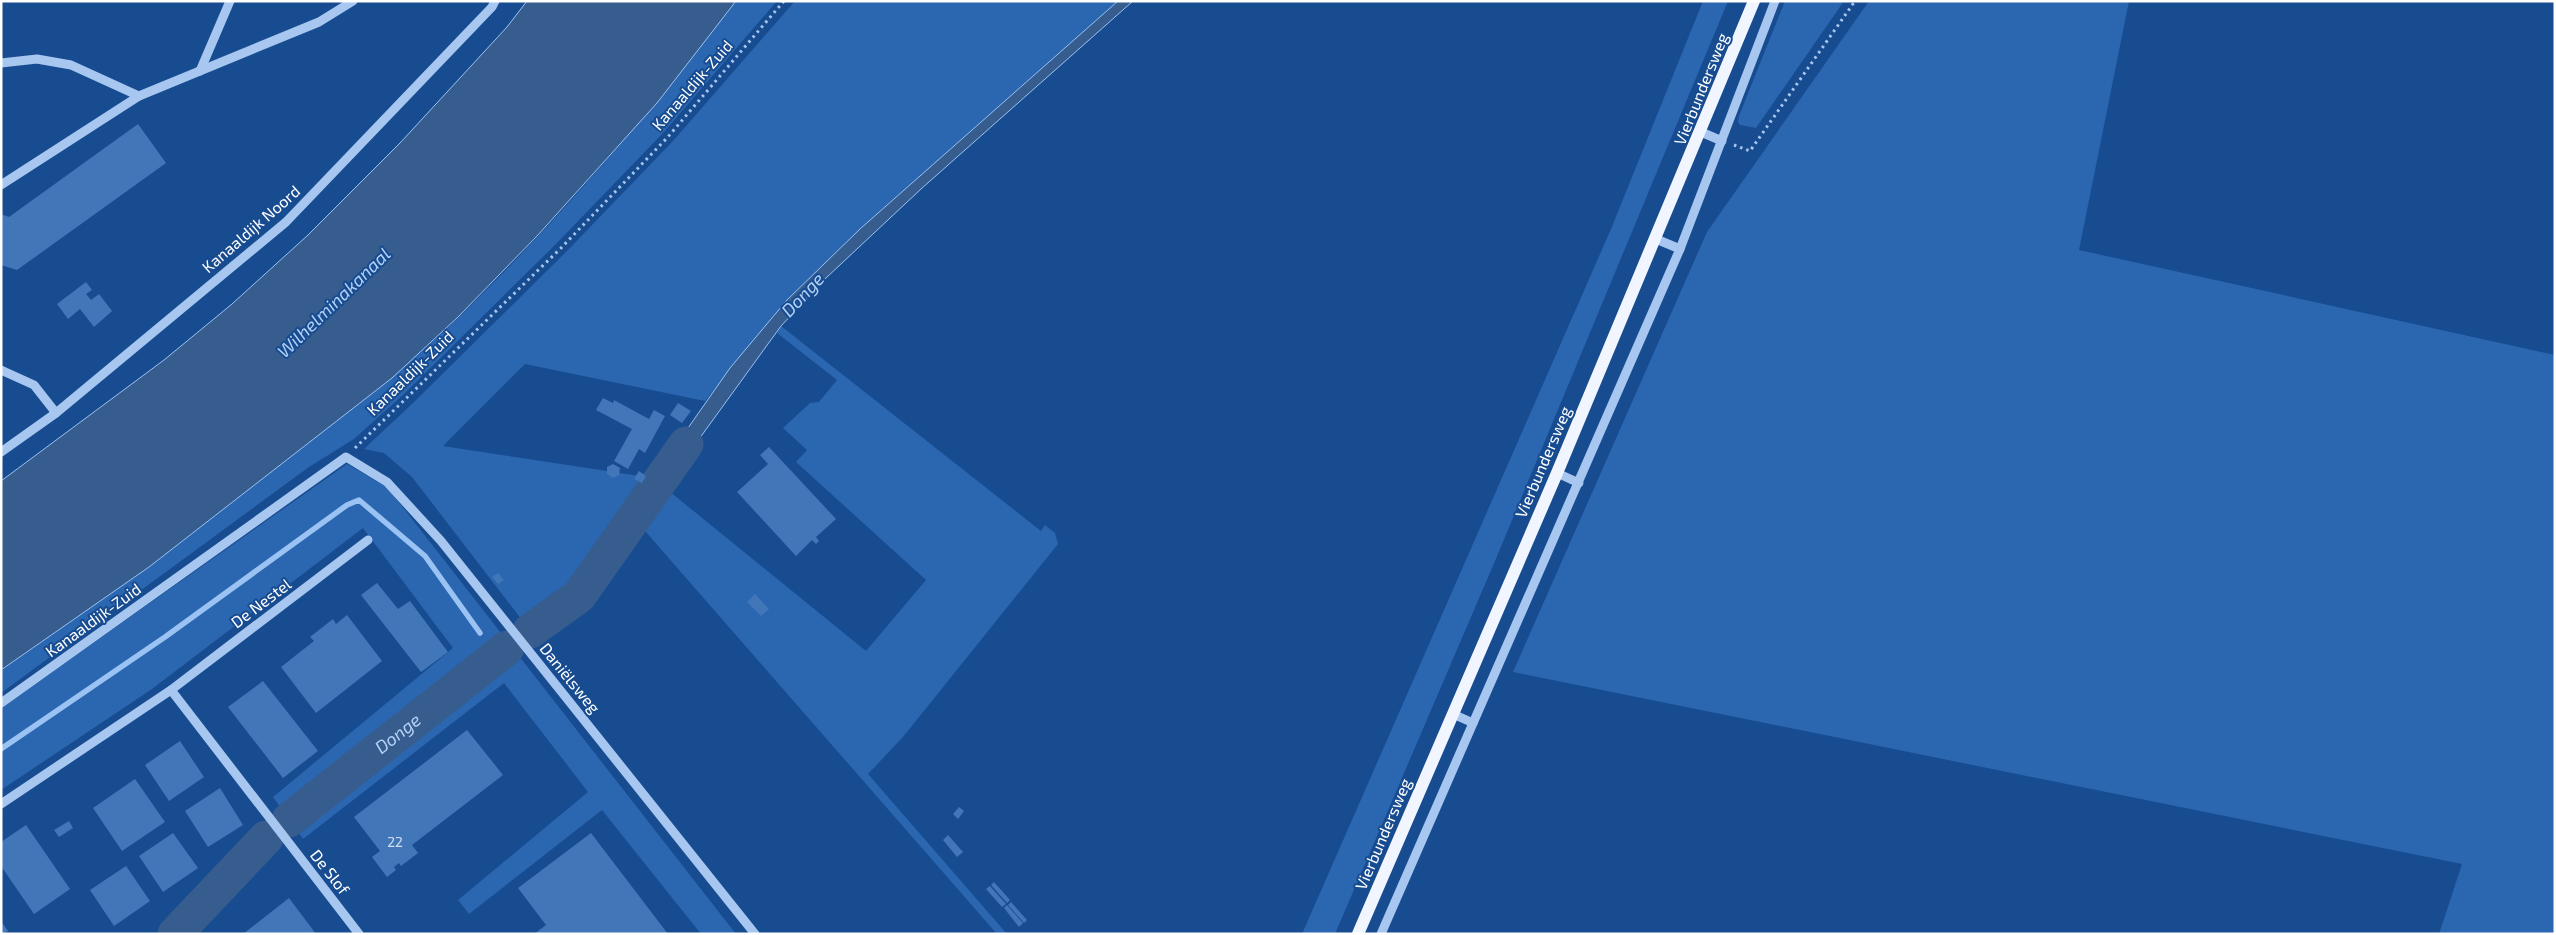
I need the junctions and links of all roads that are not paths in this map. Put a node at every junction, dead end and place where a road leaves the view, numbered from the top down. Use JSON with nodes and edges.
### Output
{"nodes":[{"id":1,"x":230,"y":1,"type":"edge"},
{"id":2,"x":353,"y":1,"type":"edge"},
{"id":3,"x":495,"y":1,"type":"edge"},
{"id":4,"x":1754,"y":1,"type":"edge"},
{"id":5,"x":1775,"y":1,"type":"edge"},
{"id":6,"x":1,"y":62,"type":"edge"},
{"id":7,"x":200,"y":71,"type":"junction"},
{"id":8,"x":139,"y":96,"type":"junction"},
{"id":9,"x":1701,"y":132,"type":"junction"},
{"id":10,"x":1722,"y":141,"type":"junction"},
{"id":11,"x":1,"y":185,"type":"edge"},
{"id":12,"x":1656,"y":238,"type":"junction"},
{"id":13,"x":1680,"y":249,"type":"junction"},
{"id":14,"x":1,"y":370,"type":"edge"},
{"id":15,"x":56,"y":413,"type":"junction"},
{"id":16,"x":1,"y":452,"type":"edge"},
{"id":17,"x":346,"y":457,"type":"joint"},
{"id":18,"x":1556,"y":473,"type":"junction"},
{"id":19,"x":1579,"y":483,"type":"junction"},
{"id":20,"x":368,"y":540,"type":"dead end"},
{"id":21,"x":171,"y":690,"type":"junction"},
{"id":22,"x":1,"y":704,"type":"edge"},
{"id":23,"x":1453,"y":714,"type":"junction"},
{"id":24,"x":1473,"y":723,"type":"junction"},
{"id":25,"x":1,"y":804,"type":"edge"},
{"id":26,"x":359,"y":934,"type":"edge"},
{"id":27,"x":755,"y":934,"type":"edge"},
{"id":28,"x":1358,"y":934,"type":"edge"},
{"id":29,"x":1381,"y":934,"type":"edge"}],
"edges":[{"from":1,"to":7,"type":"street"},
{"from":2,"to":7,"type":"street"},
{"from":3,"to":15,"type":"street","name":"Kanaaldijk Noord"},
{"from":4,"to":9,"type":"main road","name":"Vierbundersweg"},
{"from":5,"to":10,"type":"street"},
{"from":6,"to":8,"type":"street"},
{"from":7,"to":8,"type":"street"},
{"from":8,"to":11,"type":"street"},
{"from":9,"to":10,"type":"street"},
{"from":9,"to":12,"type":"main road","name":"Vierbundersweg"},
{"from":10,"to":13,"type":"street"},
{"from":12,"to":13,"type":"street"},
{"from":12,"to":18,"type":"main road","name":"Vierbundersweg"},
{"from":13,"to":19,"type":"street"},
{"from":14,"to":15,"type":"street"},
{"from":15,"to":16,"type":"street","name":"Kanaaldijk Noord"},
{"from":17,"to":22,"type":"street","name":"Kanaaldijk-Zuid"},
{"from":17,"to":27,"type":"street","name":"Daniëlsweg"},
{"from":18,"to":19,"type":"street"},
{"from":18,"to":23,"type":"main road","name":"Vierbundersweg"},
{"from":19,"to":24,"type":"street"},
{"from":20,"to":21,"type":"street","name":"De Nestel"},
{"from":21,"to":25,"type":"street","name":"De Nestel"},
{"from":21,"to":26,"type":"street","name":"De Slof"},
{"from":23,"to":24,"type":"street"},
{"from":23,"to":28,"type":"main road","name":"Vierbundersweg"},
{"from":24,"to":29,"type":"street"}]}
